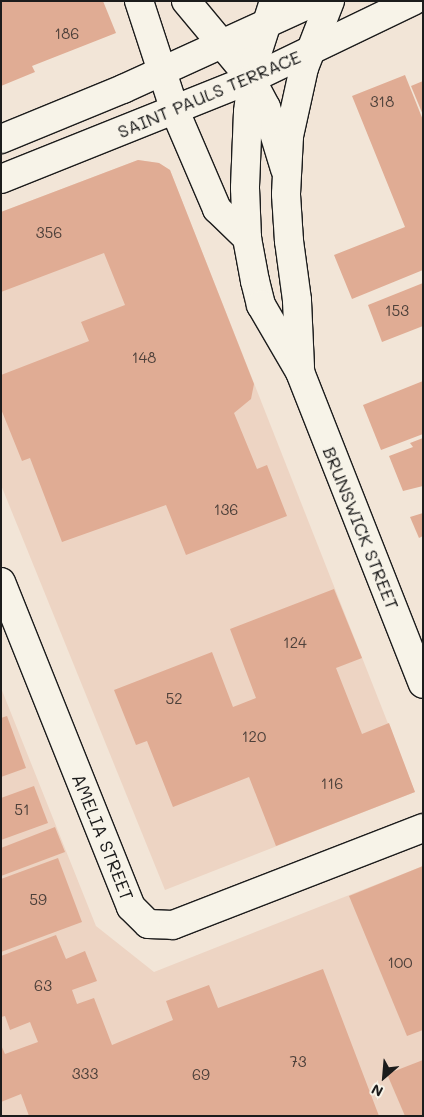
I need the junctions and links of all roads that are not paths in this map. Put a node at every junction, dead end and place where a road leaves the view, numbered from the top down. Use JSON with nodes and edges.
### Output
{"nodes":[{"id":1,"x":139,"y":1,"type":"edge"},
{"id":2,"x":186,"y":1,"type":"edge"},
{"id":3,"x":316,"y":1,"type":"edge"},
{"id":4,"x":330,"y":1,"type":"edge"},
{"id":5,"x":413,"y":1,"type":"edge"},
{"id":6,"x":270,"y":12,"type":"edge"},
{"id":7,"x":222,"y":43,"type":"junction"},
{"id":8,"x":310,"y":51,"type":"junction"},
{"id":9,"x":161,"y":71,"type":"junction"},
{"id":10,"x":251,"y":79,"type":"junction"},
{"id":11,"x":175,"y":111,"type":"junction"},
{"id":12,"x":1,"y":139,"type":"edge"},
{"id":13,"x":287,"y":177,"type":"junction"},
{"id":14,"x":1,"y":179,"type":"edge"},
{"id":15,"x":247,"y":238,"type":"junction"},
{"id":16,"x":300,"y":372,"type":"junction"},
{"id":17,"x":1,"y":582,"type":"edge"},
{"id":18,"x":423,"y":684,"type":"edge"},
{"id":19,"x":423,"y":828,"type":"edge"}],
"edges":[{"from":1,"to":9,"type":"main road"},
{"from":2,"to":7,"type":"main road","name":"BRUNSWICK STREET"},
{"from":3,"to":6,"type":"main road"},
{"from":4,"to":8,"type":"main road","name":"BRUNSWICK STREET"},
{"from":5,"to":8,"type":"main road","name":"SAINT PAULS TERRACE"},
{"from":6,"to":7,"type":"main road"},
{"from":6,"to":10,"type":"main road","name":"BRUNSWICK STREET"},
{"from":7,"to":9,"type":"main road"},
{"from":7,"to":10,"type":"main road","name":"BRUNSWICK STREET"},
{"from":8,"to":10,"type":"main road","name":"SAINT PAULS TERRACE"},
{"from":8,"to":13,"type":"main road","name":"BRUNSWICK STREET"},
{"from":9,"to":11,"type":"main road"},
{"from":9,"to":12,"type":"main road"},
{"from":10,"to":11,"type":"main road","name":"SAINT PAULS TERRACE"},
{"from":10,"to":13,"type":"main road","name":"BRUNSWICK STREET"},
{"from":10,"to":15,"type":"main road","name":"BRUNSWICK STREET"},
{"from":11,"to":14,"type":"main road","name":"SAINT PAULS TERRACE"},
{"from":11,"to":15,"type":"main road"},
{"from":13,"to":16,"type":"main road","name":"BRUNSWICK STREET"},
{"from":15,"to":16,"type":"main road","name":"BRUNSWICK STREET"},
{"from":16,"to":18,"type":"main road","name":"BRUNSWICK STREET"},
{"from":17,"to":19,"type":"main road","name":"AMELIA STREET"}]}
